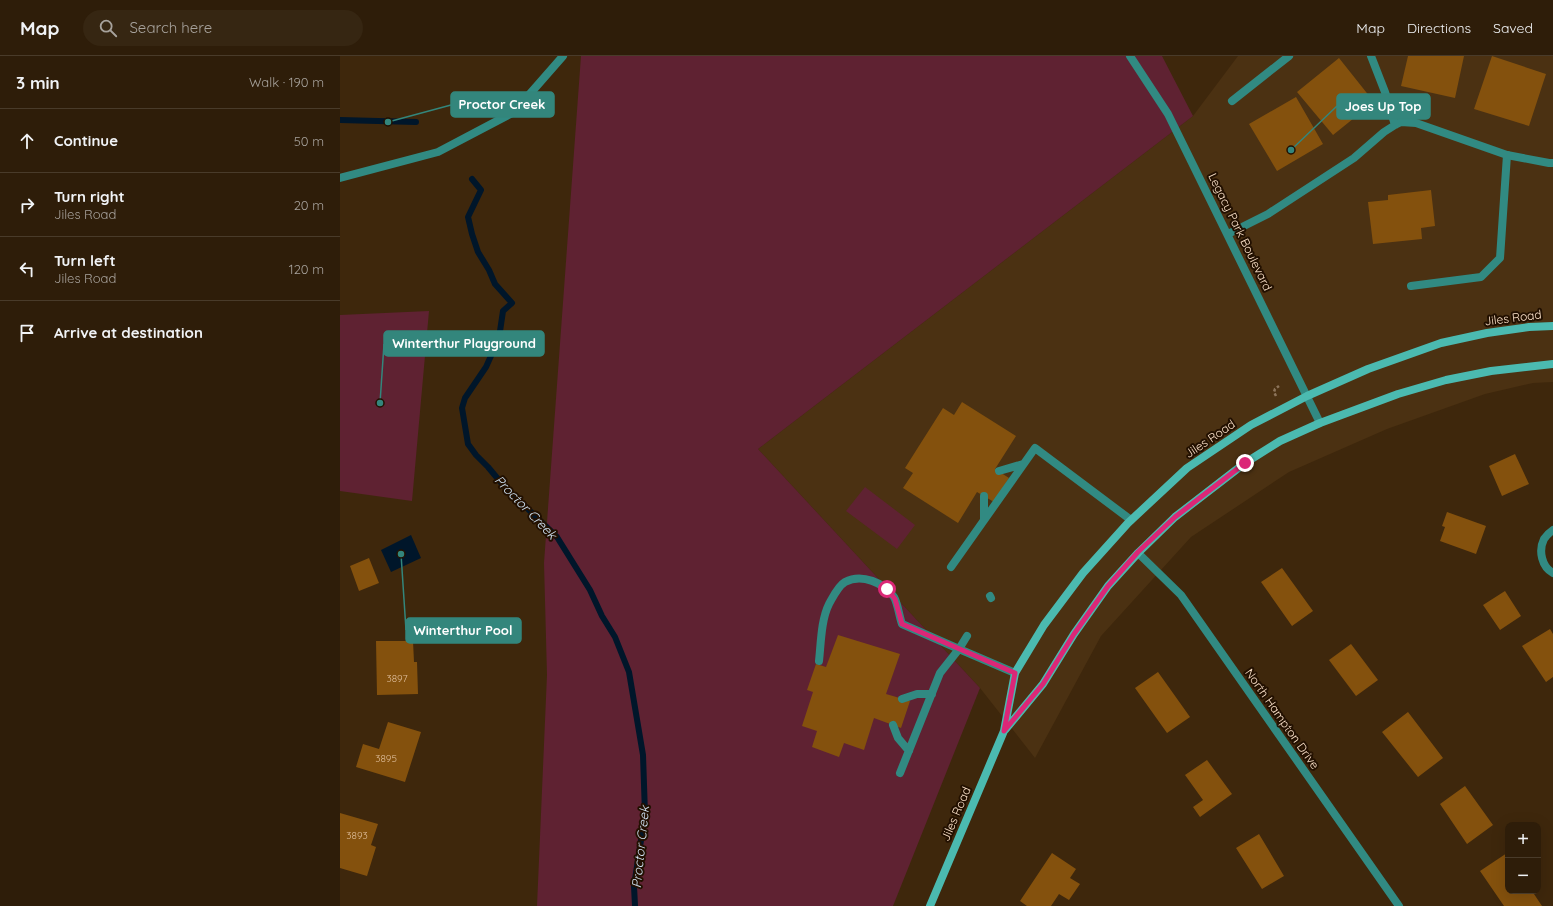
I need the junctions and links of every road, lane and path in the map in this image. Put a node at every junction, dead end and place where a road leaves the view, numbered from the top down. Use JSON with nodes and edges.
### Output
{"nodes":[{"id":1,"x":563,"y":56,"type":"edge"},
{"id":2,"x":1130,"y":56,"type":"edge"},
{"id":3,"x":1289,"y":56,"type":"edge"},
{"id":4,"x":1371,"y":56,"type":"edge"},
{"id":5,"x":1232,"y":100,"type":"dead end"},
{"id":6,"x":1395,"y":125,"type":"junction"},
{"id":7,"x":1507,"y":155,"type":"junction"},
{"id":8,"x":1553,"y":163,"type":"edge"},
{"id":9,"x":340,"y":178,"type":"edge"},
{"id":10,"x":1228,"y":234,"type":"junction"},
{"id":11,"x":1411,"y":286,"type":"dead end"},
{"id":12,"x":1553,"y":326,"type":"edge"},
{"id":13,"x":1553,"y":364,"type":"edge"},
{"id":14,"x":1279,"y":386,"type":"dead end"},
{"id":15,"x":1307,"y":396,"type":"junction"},
{"id":16,"x":1276,"y":397,"type":"dead end"},
{"id":17,"x":1320,"y":423,"type":"junction"},
{"id":18,"x":1023,"y":464,"type":"junction"},
{"id":19,"x":999,"y":471,"type":"dead end"},
{"id":20,"x":984,"y":496,"type":"dead end"},
{"id":21,"x":984,"y":520,"type":"junction"},
{"id":22,"x":1131,"y":520,"type":"junction"},
{"id":23,"x":1553,"y":530,"type":"edge"},
{"id":24,"x":1138,"y":552,"type":"junction"},
{"id":25,"x":951,"y":567,"type":"dead end"},
{"id":26,"x":1553,"y":573,"type":"edge"},
{"id":27,"x":967,"y":636,"type":"dead end"},
{"id":28,"x":959,"y":649,"type":"junction"},
{"id":29,"x":819,"y":661,"type":"dead end"},
{"id":30,"x":1015,"y":673,"type":"junction"},
{"id":31,"x":932,"y":694,"type":"junction"},
{"id":32,"x":902,"y":699,"type":"dead end"},
{"id":33,"x":892,"y":725,"type":"dead end"},
{"id":34,"x":1004,"y":731,"type":"junction"},
{"id":35,"x":909,"y":751,"type":"junction"},
{"id":36,"x":900,"y":773,"type":"dead end"},
{"id":37,"x":930,"y":906,"type":"edge"},
{"id":38,"x":1399,"y":906,"type":"edge"}],
"edges":[{"from":1,"to":9,"type":"street"},
{"from":2,"to":10,"type":"street","name":"Legacy Park Boulevard"},
{"from":3,"to":5,"type":"street"},
{"from":4,"to":6,"type":"street"},
{"from":6,"to":7,"type":"street"},
{"from":6,"to":10,"type":"street"},
{"from":7,"to":8,"type":"street"},
{"from":7,"to":11,"type":"street"},
{"from":10,"to":15,"type":"street","name":"Legacy Park Boulevard"},
{"from":12,"to":15,"type":"street","name":"Jiles Road"},
{"from":13,"to":17,"type":"street","name":"Jiles Road"},
{"from":14,"to":16,"type":"path"},
{"from":15,"to":17,"type":"street","name":"Legacy Park Boulevard"},
{"from":15,"to":22,"type":"street","name":"Jiles Road"},
{"from":17,"to":24,"type":"street","name":"Jiles Road"},
{"from":18,"to":19,"type":"street"},
{"from":18,"to":21,"type":"street"},
{"from":18,"to":22,"type":"street"},
{"from":20,"to":21,"type":"street"},
{"from":21,"to":25,"type":"street"},
{"from":22,"to":30,"type":"street","name":"Jiles Road"},
{"from":23,"to":26,"type":"street"},
{"from":24,"to":34,"type":"street","name":"Jiles Road"},
{"from":24,"to":38,"type":"street","name":"North Hampton Drive"},
{"from":27,"to":28,"type":"street"},
{"from":28,"to":29,"type":"street"},
{"from":28,"to":30,"type":"street"},
{"from":28,"to":31,"type":"street"},
{"from":30,"to":34,"type":"street","name":"Jiles Road"},
{"from":31,"to":32,"type":"street"},
{"from":31,"to":35,"type":"street"},
{"from":33,"to":35,"type":"street"},
{"from":34,"to":37,"type":"street","name":"Jiles Road"},
{"from":35,"to":36,"type":"street"}]}
